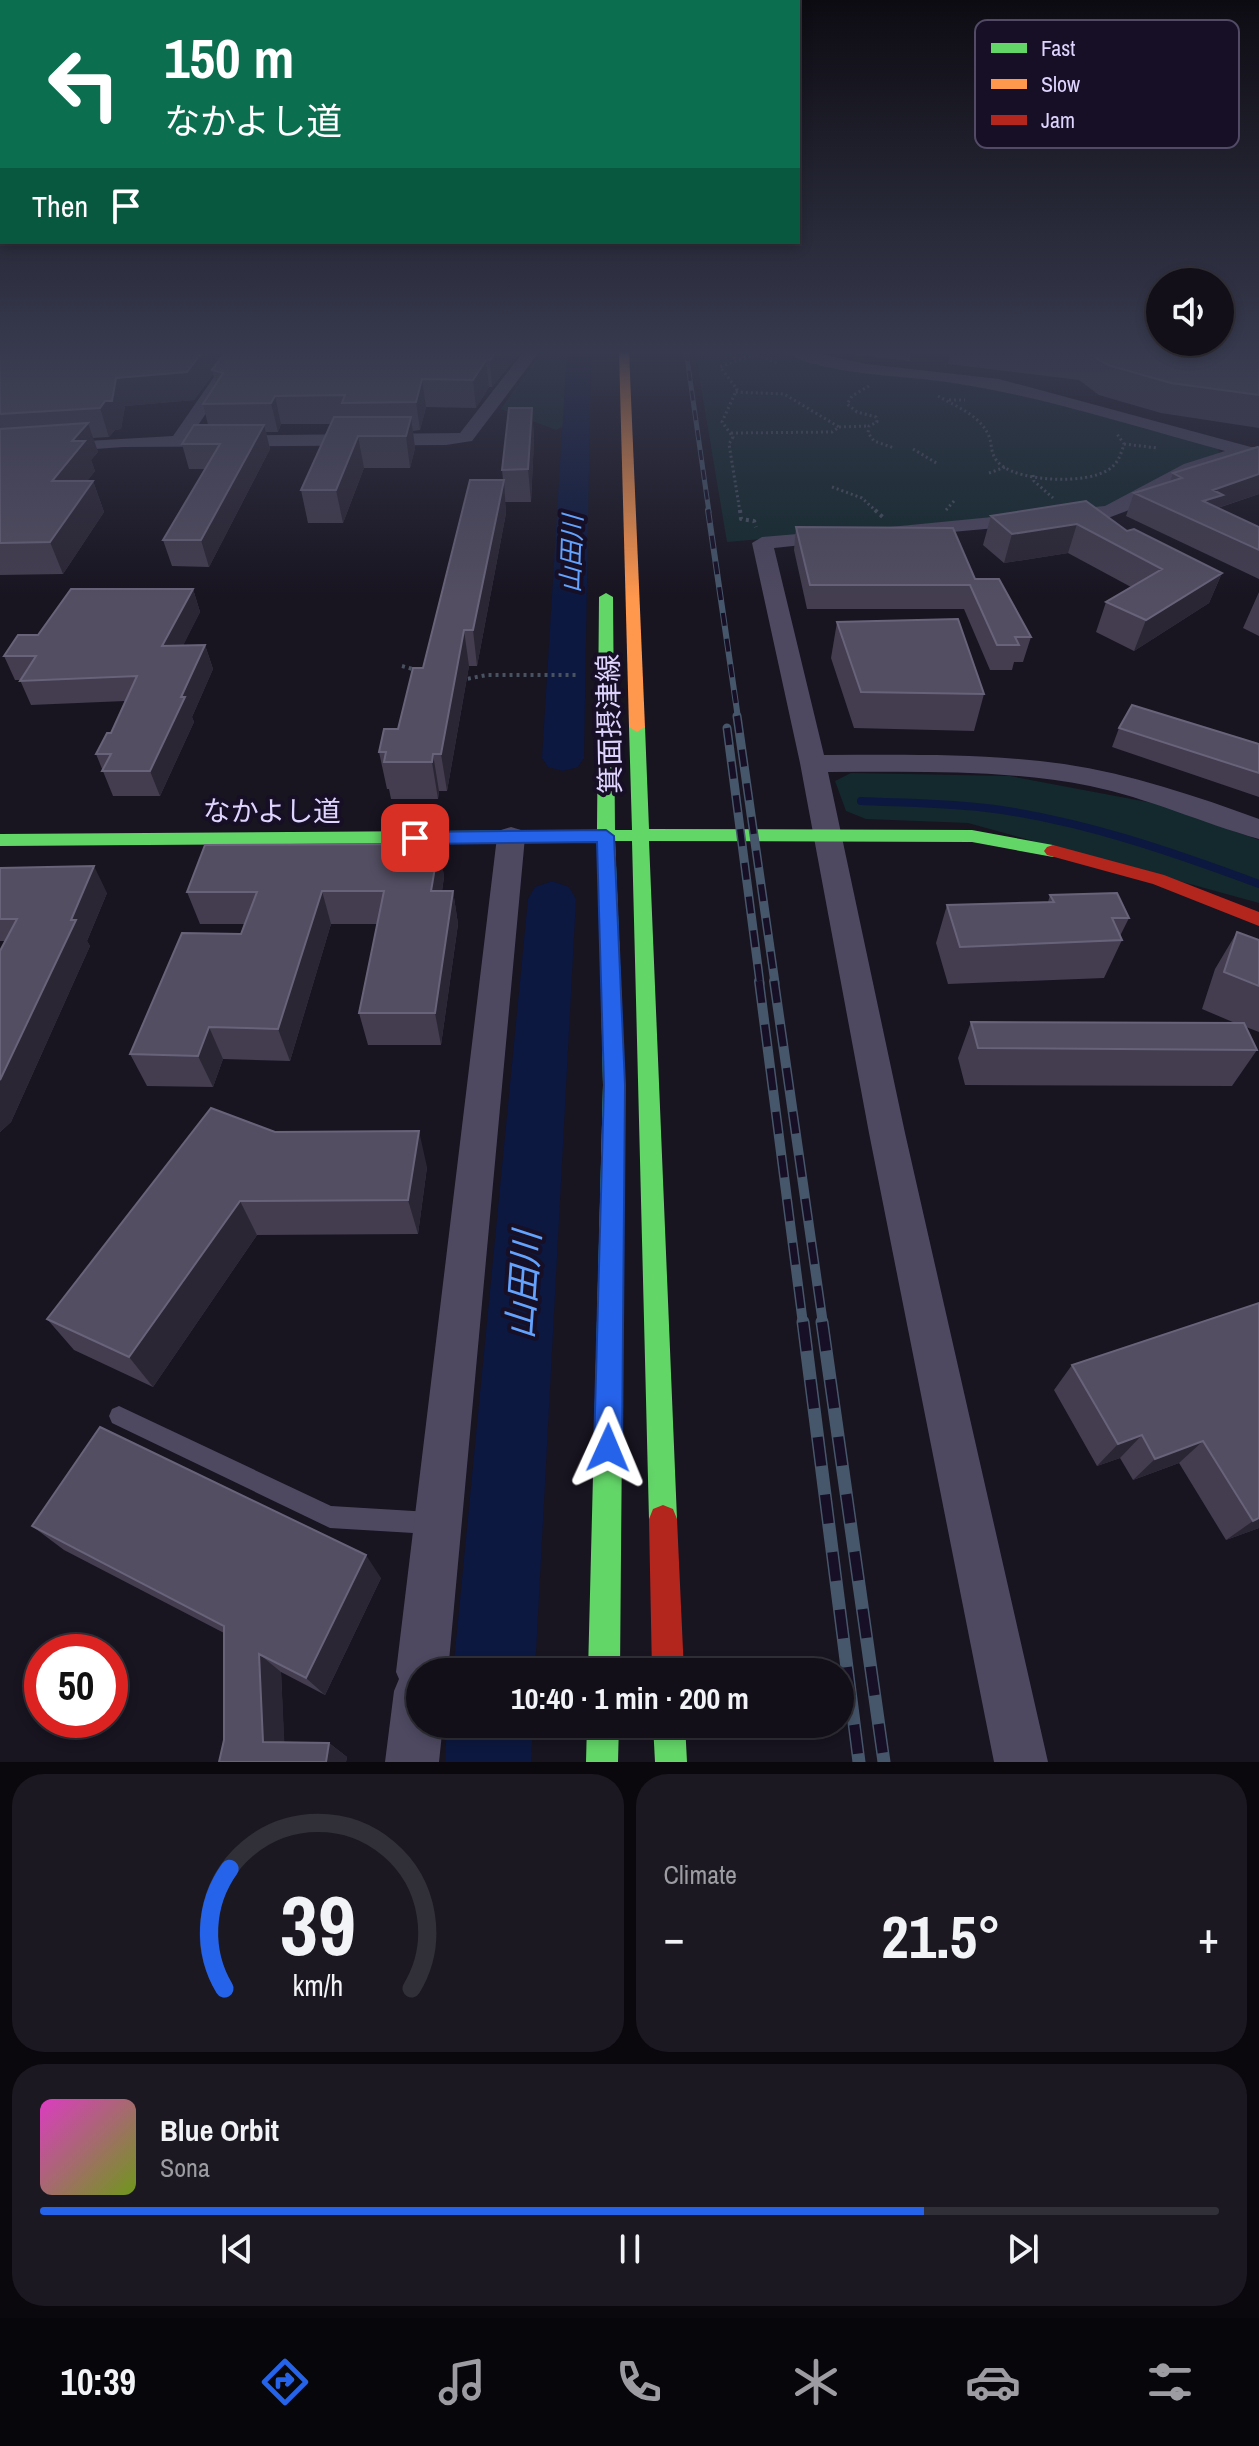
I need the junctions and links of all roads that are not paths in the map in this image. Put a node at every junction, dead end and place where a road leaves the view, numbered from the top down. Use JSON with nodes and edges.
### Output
{"nodes":[{"id":1,"x":184,"y":433,"type":"edge"},
{"id":2,"x":469,"y":433,"type":"edge"},
{"id":3,"x":627,"y":433,"type":"edge"},
{"id":4,"x":1187,"y":433,"type":"edge"},
{"id":5,"x":178,"y":442,"type":"junction"},
{"id":6,"x":0,"y":451,"type":"edge"},
{"id":7,"x":1254,"y":453,"type":"edge"},
{"id":8,"x":889,"y":532,"type":"edge"},
{"id":9,"x":852,"y":535,"type":"edge"},
{"id":10,"x":606,"y":574,"type":"dead end"},
{"id":11,"x":813,"y":763,"type":"junction"},
{"id":12,"x":1259,"y":829,"type":"edge"},
{"id":13,"x":828,"y":834,"type":"junction"},
{"id":14,"x":606,"y":836,"type":"junction"},
{"id":15,"x":640,"y":836,"type":"junction"},
{"id":16,"x":511,"y":837,"type":"junction"},
{"id":17,"x":0,"y":840,"type":"edge"},
{"id":18,"x":1259,"y":919,"type":"edge"},
{"id":19,"x":119,"y":1416,"type":"dead end"},
{"id":20,"x":439,"y":1524,"type":"junction"},
{"id":21,"x":424,"y":1658,"type":"edge"},
{"id":22,"x":604,"y":1658,"type":"edge"},
{"id":23,"x":668,"y":1658,"type":"edge"},
{"id":24,"x":415,"y":1738,"type":"edge"},
{"id":25,"x":603,"y":1738,"type":"edge"},
{"id":26,"x":670,"y":1738,"type":"edge"},
{"id":27,"x":412,"y":1762,"type":"edge"},
{"id":28,"x":602,"y":1762,"type":"edge"},
{"id":29,"x":671,"y":1762,"type":"edge"},
{"id":30,"x":1021,"y":1762,"type":"edge"}],
"edges":[{"from":1,"to":5,"type":"street"},
{"from":2,"to":5,"type":"street"},
{"from":3,"to":15,"type":"main road","name":"箕面摂津線"},
{"from":4,"to":7,"type":"street"},
{"from":5,"to":6,"type":"street"},
{"from":7,"to":8,"type":"street"},
{"from":9,"to":11,"type":"street"},
{"from":10,"to":14,"type":"main road","name":"箕面摂津線"},
{"from":11,"to":12,"type":"street"},
{"from":11,"to":13,"type":"street"},
{"from":13,"to":15,"type":"main road","name":"なかよし道"},
{"from":13,"to":18,"type":"main road","name":"なかよし道"},
{"from":13,"to":30,"type":"street"},
{"from":14,"to":15,"type":"main road","name":"なかよし道"},
{"from":14,"to":16,"type":"main road","name":"なかよし道"},
{"from":14,"to":22,"type":"main road","name":"箕面摂津線"},
{"from":15,"to":23,"type":"main road","name":"箕面摂津線"},
{"from":16,"to":17,"type":"main road","name":"なかよし道"},
{"from":16,"to":20,"type":"street"},
{"from":19,"to":20,"type":"lane"},
{"from":20,"to":21,"type":"street"},
{"from":24,"to":27,"type":"street"},
{"from":25,"to":28,"type":"main road"},
{"from":26,"to":29,"type":"main road"}]}
